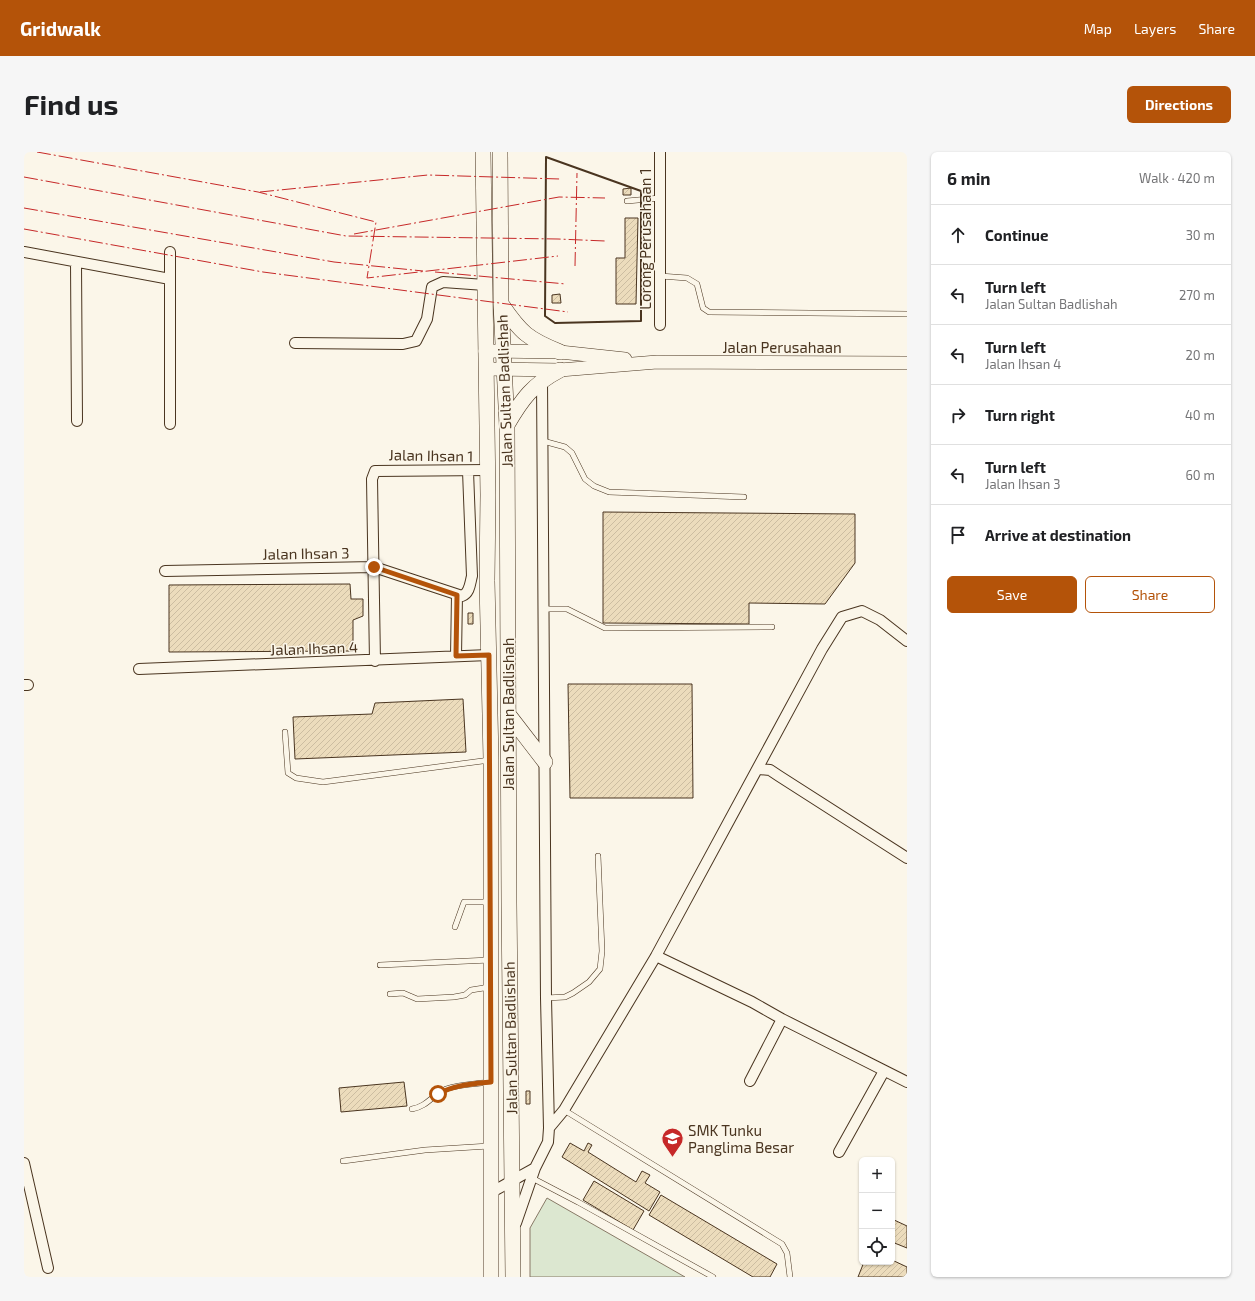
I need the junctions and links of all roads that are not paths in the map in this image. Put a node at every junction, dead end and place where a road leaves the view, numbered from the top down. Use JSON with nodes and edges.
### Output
{"nodes":[{"id":1,"x":483,"y":152,"type":"edge"},
{"id":2,"x":500,"y":152,"type":"edge"},
{"id":3,"x":660,"y":152,"type":"edge"},
{"id":4,"x":660,"y":198,"type":"junction"},
{"id":5,"x":627,"y":201,"type":"dead end"},
{"id":6,"x":24,"y":252,"type":"edge"},
{"id":7,"x":170,"y":252,"type":"dead end"},
{"id":8,"x":76,"y":262,"type":"junction"},
{"id":9,"x":660,"y":276,"type":"junction"},
{"id":10,"x":170,"y":279,"type":"junction"},
{"id":11,"x":485,"y":285,"type":"junction"},
{"id":12,"x":501,"y":304,"type":"junction"},
{"id":13,"x":907,"y":314,"type":"edge"},
{"id":14,"x":660,"y":325,"type":"dead end"},
{"id":15,"x":295,"y":343,"type":"dead end"},
{"id":16,"x":486,"y":351,"type":"junction"},
{"id":17,"x":504,"y":352,"type":"junction"},
{"id":18,"x":560,"y":352,"type":"junction"},
{"id":19,"x":656,"y":362,"type":"junction"},
{"id":20,"x":907,"y":363,"type":"edge"},
{"id":21,"x":486,"y":369,"type":"junction"},
{"id":22,"x":505,"y":370,"type":"junction"},
{"id":23,"x":560,"y":370,"type":"junction"},
{"id":24,"x":542,"y":380,"type":"junction"},
{"id":25,"x":77,"y":421,"type":"dead end"},
{"id":26,"x":170,"y":424,"type":"dead end"},
{"id":27,"x":507,"y":426,"type":"junction"},
{"id":28,"x":543,"y":441,"type":"junction"},
{"id":29,"x":488,"y":470,"type":"junction"},
{"id":30,"x":468,"y":471,"type":"junction"},
{"id":31,"x":744,"y":497,"type":"dead end"},
{"id":32,"x":374,"y":567,"type":"junction"},
{"id":33,"x":165,"y":571,"type":"dead end"},
{"id":34,"x":462,"y":595,"type":"junction"},
{"id":35,"x":544,"y":609,"type":"junction"},
{"id":36,"x":772,"y":627,"type":"dead end"},
{"id":37,"x":907,"y":641,"type":"edge"},
{"id":38,"x":489,"y":655,"type":"junction"},
{"id":39,"x":456,"y":656,"type":"junction"},
{"id":40,"x":375,"y":660,"type":"junction"},
{"id":41,"x":140,"y":669,"type":"dead end"},
{"id":42,"x":508,"y":714,"type":"junction"},
{"id":43,"x":284,"y":732,"type":"dead end"},
{"id":44,"x":491,"y":760,"type":"junction"},
{"id":45,"x":545,"y":762,"type":"junction"},
{"id":46,"x":758,"y":769,"type":"junction"},
{"id":47,"x":598,"y":856,"type":"dead end"},
{"id":48,"x":907,"y":858,"type":"edge"},
{"id":49,"x":491,"y":902,"type":"junction"},
{"id":50,"x":454,"y":927,"type":"dead end"},
{"id":51,"x":656,"y":956,"type":"junction"},
{"id":52,"x":491,"y":960,"type":"junction"},
{"id":53,"x":380,"y":964,"type":"dead end"},
{"id":54,"x":491,"y":987,"type":"junction"},
{"id":55,"x":390,"y":994,"type":"dead end"},
{"id":56,"x":546,"y":998,"type":"junction"},
{"id":57,"x":782,"y":1019,"type":"junction"},
{"id":58,"x":884,"y":1071,"type":"junction"},
{"id":59,"x":750,"y":1080,"type":"dead end"},
{"id":60,"x":491,"y":1082,"type":"junction"},
{"id":61,"x":907,"y":1082,"type":"edge"},
{"id":62,"x":412,"y":1109,"type":"dead end"},
{"id":63,"x":564,"y":1110,"type":"junction"},
{"id":64,"x":549,"y":1128,"type":"junction"},
{"id":65,"x":490,"y":1146,"type":"junction"},
{"id":66,"x":839,"y":1152,"type":"dead end"},
{"id":67,"x":343,"y":1162,"type":"dead end"},
{"id":68,"x":24,"y":1163,"type":"edge"},
{"id":69,"x":535,"y":1168,"type":"junction"},
{"id":70,"x":532,"y":1178,"type":"junction"},
{"id":71,"x":511,"y":1181,"type":"junction"},
{"id":72,"x":492,"y":1192,"type":"junction"},
{"id":73,"x":514,"y":1232,"type":"junction"},
{"id":74,"x":48,"y":1268,"type":"dead end"},
{"id":75,"x":491,"y":1277,"type":"edge"},
{"id":76,"x":513,"y":1277,"type":"edge"},
{"id":77,"x":713,"y":1277,"type":"edge"},
{"id":78,"x":790,"y":1277,"type":"edge"}],
"edges":[{"from":1,"to":11,"type":"main road","name":"Jalan Sultan Badlishah"},
{"from":2,"to":12,"type":"main road","name":"Jalan Sultan Badlishah"},
{"from":3,"to":4,"type":"street","name":"Lorong Perusahaan 1"},
{"from":4,"to":5,"type":"lane"},
{"from":4,"to":9,"type":"street","name":"Lorong Perusahaan 1"},
{"from":6,"to":8,"type":"street"},
{"from":7,"to":10,"type":"street"},
{"from":8,"to":10,"type":"street"},
{"from":8,"to":25,"type":"street"},
{"from":9,"to":13,"type":"lane"},
{"from":9,"to":14,"type":"street","name":"Lorong Perusahaan 1"},
{"from":10,"to":26,"type":"street"},
{"from":11,"to":15,"type":"street"},
{"from":11,"to":16,"type":"main road","name":"Jalan Sultan Badlishah"},
{"from":12,"to":17,"type":"main road","name":"Jalan Sultan Badlishah"},
{"from":12,"to":18,"type":"main road"},
{"from":16,"to":17,"type":"main road","name":"Jalan Perusahaan"},
{"from":16,"to":21,"type":"main road","name":"Jalan Sultan Badlishah"},
{"from":17,"to":18,"type":"main road","name":"Jalan Perusahaan"},
{"from":17,"to":22,"type":"main road","name":"Jalan Sultan Badlishah"},
{"from":18,"to":19,"type":"main road","name":"Jalan Perusahaan"},
{"from":19,"to":20,"type":"main road","name":"Jalan Perusahaan"},
{"from":19,"to":23,"type":"main road","name":"Jalan Perusahaan"},
{"from":21,"to":22,"type":"main road","name":"Jalan Perusahaan"},
{"from":21,"to":29,"type":"main road","name":"Jalan Sultan Badlishah"},
{"from":22,"to":23,"type":"main road","name":"Jalan Perusahaan"},
{"from":22,"to":27,"type":"main road","name":"Jalan Sultan Badlishah"},
{"from":23,"to":24,"type":"main road"},
{"from":24,"to":27,"type":"main road"},
{"from":24,"to":28,"type":"street"},
{"from":27,"to":42,"type":"main road","name":"Jalan Sultan Badlishah"},
{"from":28,"to":31,"type":"lane"},
{"from":28,"to":35,"type":"street"},
{"from":29,"to":30,"type":"street","name":"Jalan Ihsan 1"},
{"from":29,"to":38,"type":"main road","name":"Jalan Sultan Badlishah"},
{"from":30,"to":32,"type":"street","name":"Jalan Ihsan 1"},
{"from":30,"to":34,"type":"street"},
{"from":32,"to":33,"type":"street","name":"Jalan Ihsan 3"},
{"from":32,"to":34,"type":"street","name":"Jalan Ihsan 3"},
{"from":32,"to":40,"type":"street"},
{"from":34,"to":39,"type":"street"},
{"from":35,"to":36,"type":"lane"},
{"from":35,"to":45,"type":"street"},
{"from":37,"to":46,"type":"street"},
{"from":38,"to":39,"type":"street","name":"Jalan Ihsan 4"},
{"from":38,"to":44,"type":"main road","name":"Jalan Sultan Badlishah"},
{"from":39,"to":40,"type":"street","name":"Jalan Ihsan 4"},
{"from":40,"to":41,"type":"street","name":"Jalan Ihsan 4"},
{"from":42,"to":45,"type":"main road"},
{"from":42,"to":71,"type":"main road","name":"Jalan Sultan Badlishah"},
{"from":43,"to":44,"type":"lane"},
{"from":44,"to":49,"type":"main road","name":"Jalan Sultan Badlishah"},
{"from":45,"to":56,"type":"street"},
{"from":46,"to":48,"type":"street"},
{"from":46,"to":51,"type":"street"},
{"from":47,"to":56,"type":"lane"},
{"from":49,"to":50,"type":"lane"},
{"from":49,"to":52,"type":"main road","name":"Jalan Sultan Badlishah"},
{"from":51,"to":57,"type":"street"},
{"from":51,"to":63,"type":"street"},
{"from":52,"to":53,"type":"lane"},
{"from":52,"to":54,"type":"main road","name":"Jalan Sultan Badlishah"},
{"from":54,"to":55,"type":"lane"},
{"from":54,"to":60,"type":"main road","name":"Jalan Sultan Badlishah"},
{"from":56,"to":64,"type":"street"},
{"from":57,"to":58,"type":"street"},
{"from":57,"to":59,"type":"street"},
{"from":58,"to":61,"type":"street"},
{"from":58,"to":66,"type":"street"},
{"from":60,"to":62,"type":"lane"},
{"from":60,"to":65,"type":"main road","name":"Jalan Sultan Badlishah"},
{"from":63,"to":64,"type":"street"},
{"from":63,"to":78,"type":"lane"},
{"from":64,"to":69,"type":"street"},
{"from":65,"to":67,"type":"lane"},
{"from":65,"to":72,"type":"main road","name":"Jalan Sultan Badlishah"},
{"from":68,"to":74,"type":"street"},
{"from":69,"to":70,"type":"street"},
{"from":69,"to":71,"type":"street"},
{"from":70,"to":73,"type":"street"},
{"from":70,"to":77,"type":"lane"},
{"from":71,"to":72,"type":"street"},
{"from":71,"to":73,"type":"main road","name":"Jalan Sultan Badlishah"},
{"from":72,"to":75,"type":"main road","name":"Jalan Sultan Badlishah"},
{"from":73,"to":76,"type":"main road","name":"Jalan Sultan Badlishah"}]}
